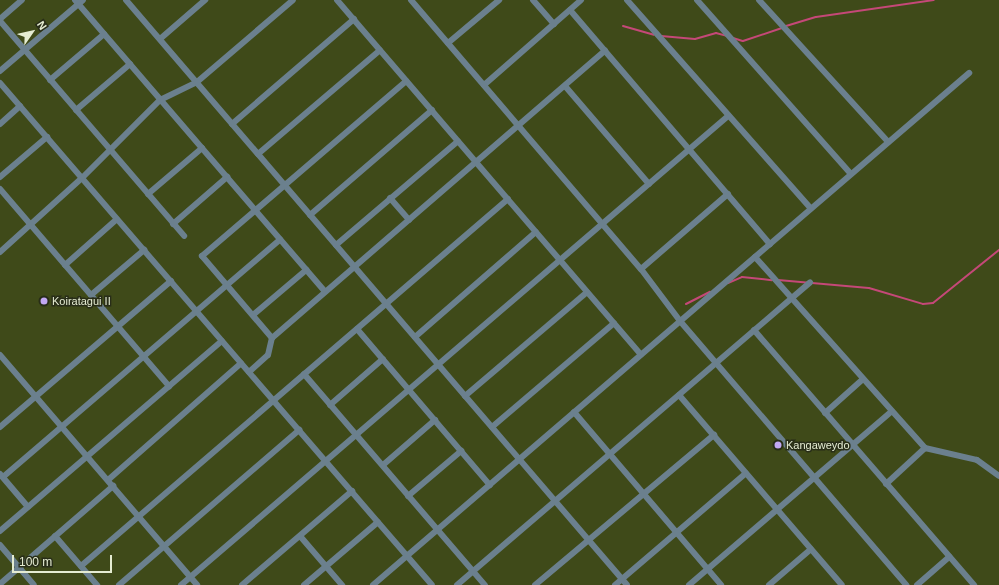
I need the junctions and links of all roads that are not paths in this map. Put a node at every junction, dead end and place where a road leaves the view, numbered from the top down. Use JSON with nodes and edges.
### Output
{"nodes":[{"id":1,"x":22,"y":0,"type":"edge"},
{"id":2,"x":126,"y":0,"type":"edge"},
{"id":3,"x":293,"y":0,"type":"edge"},
{"id":4,"x":337,"y":0,"type":"edge"},
{"id":5,"x":411,"y":0,"type":"edge"},
{"id":6,"x":499,"y":0,"type":"edge"},
{"id":7,"x":533,"y":0,"type":"edge"},
{"id":8,"x":581,"y":0,"type":"edge"},
{"id":9,"x":627,"y":0,"type":"edge"},
{"id":10,"x":697,"y":0,"type":"edge"},
{"id":11,"x":759,"y":0,"type":"edge"},
{"id":12,"x":79,"y":1,"type":"edge"},
{"id":13,"x":201,"y":1,"type":"edge"},
{"id":14,"x":570,"y":10,"type":"junction"},
{"id":15,"x":354,"y":19,"type":"junction"},
{"id":16,"x":0,"y":20,"type":"edge"},
{"id":17,"x":554,"y":24,"type":"junction"},
{"id":18,"x":104,"y":34,"type":"junction"},
{"id":19,"x":160,"y":40,"type":"junction"},
{"id":20,"x":448,"y":43,"type":"junction"},
{"id":21,"x":24,"y":50,"type":"junction"},
{"id":22,"x":380,"y":50,"type":"junction"},
{"id":23,"x":605,"y":51,"type":"junction"},
{"id":24,"x":130,"y":64,"type":"junction"},
{"id":25,"x":0,"y":71,"type":"edge"},
{"id":26,"x":969,"y":73,"type":"dead end"},
{"id":27,"x":50,"y":80,"type":"junction"},
{"id":28,"x":406,"y":81,"type":"junction"},
{"id":29,"x":197,"y":82,"type":"junction"},
{"id":30,"x":0,"y":83,"type":"edge"},
{"id":31,"x":484,"y":85,"type":"junction"},
{"id":32,"x":565,"y":86,"type":"junction"},
{"id":33,"x":160,"y":100,"type":"junction"},
{"id":34,"x":20,"y":106,"type":"junction"},
{"id":35,"x":76,"y":110,"type":"junction"},
{"id":36,"x":432,"y":110,"type":"junction"},
{"id":37,"x":728,"y":116,"type":"junction"},
{"id":38,"x":0,"y":124,"type":"edge"},
{"id":39,"x":232,"y":124,"type":"junction"},
{"id":40,"x":518,"y":125,"type":"junction"},
{"id":41,"x":46,"y":137,"type":"junction"},
{"id":42,"x":458,"y":141,"type":"junction"},
{"id":43,"x":888,"y":142,"type":"junction"},
{"id":44,"x":202,"y":148,"type":"junction"},
{"id":45,"x":109,"y":149,"type":"junction"},
{"id":46,"x":689,"y":149,"type":"junction"},
{"id":47,"x":258,"y":154,"type":"junction"},
{"id":48,"x":476,"y":162,"type":"junction"},
{"id":49,"x":851,"y":174,"type":"junction"},
{"id":50,"x":0,"y":177,"type":"edge"},
{"id":51,"x":227,"y":177,"type":"junction"},
{"id":52,"x":82,"y":178,"type":"junction"},
{"id":53,"x":649,"y":184,"type":"junction"},
{"id":54,"x":285,"y":185,"type":"junction"},
{"id":55,"x":0,"y":189,"type":"edge"},
{"id":56,"x":148,"y":194,"type":"junction"},
{"id":57,"x":728,"y":194,"type":"junction"},
{"id":58,"x":390,"y":198,"type":"junction"},
{"id":59,"x":508,"y":199,"type":"junction"},
{"id":60,"x":811,"y":209,"type":"junction"},
{"id":61,"x":255,"y":211,"type":"junction"},
{"id":62,"x":310,"y":215,"type":"junction"},
{"id":63,"x":117,"y":219,"type":"junction"},
{"id":64,"x":409,"y":220,"type":"junction"},
{"id":65,"x":173,"y":224,"type":"junction"},
{"id":66,"x":602,"y":224,"type":"junction"},
{"id":67,"x":31,"y":225,"type":"junction"},
{"id":68,"x":536,"y":232,"type":"junction"},
{"id":69,"x":184,"y":236,"type":"dead end"},
{"id":70,"x":280,"y":240,"type":"junction"},
{"id":71,"x":770,"y":244,"type":"junction"},
{"id":72,"x":336,"y":245,"type":"junction"},
{"id":73,"x":1,"y":248,"type":"edge"},
{"id":74,"x":144,"y":250,"type":"junction"},
{"id":75,"x":755,"y":257,"type":"junction"},
{"id":76,"x":560,"y":260,"type":"junction"},
{"id":77,"x":65,"y":265,"type":"junction"},
{"id":78,"x":355,"y":267,"type":"junction"},
{"id":79,"x":641,"y":269,"type":"junction"},
{"id":80,"x":306,"y":270,"type":"junction"},
{"id":81,"x":171,"y":281,"type":"junction"},
{"id":82,"x":810,"y":282,"type":"dead end"},
{"id":83,"x":227,"y":285,"type":"junction"},
{"id":84,"x":325,"y":292,"type":"junction"},
{"id":85,"x":587,"y":292,"type":"junction"},
{"id":86,"x":91,"y":295,"type":"junction"},
{"id":87,"x":792,"y":298,"type":"junction"},
{"id":88,"x":386,"y":304,"type":"junction"},
{"id":89,"x":197,"y":311,"type":"junction"},
{"id":90,"x":253,"y":315,"type":"junction"},
{"id":91,"x":680,"y":321,"type":"junction"},
{"id":92,"x":614,"y":323,"type":"junction"},
{"id":93,"x":118,"y":327,"type":"junction"},
{"id":94,"x":357,"y":329,"type":"junction"},
{"id":95,"x":754,"y":330,"type":"junction"},
{"id":96,"x":415,"y":337,"type":"junction"},
{"id":97,"x":272,"y":338,"type":"junction"},
{"id":98,"x":222,"y":341,"type":"junction"},
{"id":99,"x":0,"y":355,"type":"edge"},
{"id":100,"x":641,"y":355,"type":"junction"},
{"id":101,"x":144,"y":357,"type":"junction"},
{"id":102,"x":383,"y":360,"type":"junction"},
{"id":103,"x":241,"y":363,"type":"junction"},
{"id":104,"x":716,"y":363,"type":"junction"},
{"id":105,"x":438,"y":364,"type":"junction"},
{"id":106,"x":249,"y":372,"type":"junction"},
{"id":107,"x":304,"y":374,"type":"junction"},
{"id":108,"x":863,"y":379,"type":"junction"},
{"id":109,"x":169,"y":386,"type":"junction"},
{"id":110,"x":409,"y":390,"type":"junction"},
{"id":111,"x":679,"y":394,"type":"junction"},
{"id":112,"x":466,"y":396,"type":"junction"},
{"id":113,"x":36,"y":397,"type":"junction"},
{"id":114,"x":274,"y":400,"type":"junction"},
{"id":115,"x":330,"y":405,"type":"junction"},
{"id":116,"x":892,"y":411,"type":"junction"},
{"id":117,"x":574,"y":412,"type":"junction"},
{"id":118,"x":825,"y":413,"type":"junction"},
{"id":119,"x":435,"y":420,"type":"junction"},
{"id":120,"x":62,"y":427,"type":"junction"},
{"id":121,"x":492,"y":427,"type":"junction"},
{"id":122,"x":0,"y":428,"type":"edge"},
{"id":123,"x":299,"y":430,"type":"junction"},
{"id":124,"x":356,"y":435,"type":"junction"},
{"id":125,"x":714,"y":435,"type":"junction"},
{"id":126,"x":853,"y":445,"type":"junction"},
{"id":127,"x":925,"y":448,"type":"junction"},
{"id":128,"x":461,"y":451,"type":"junction"},
{"id":129,"x":610,"y":454,"type":"junction"},
{"id":130,"x":87,"y":456,"type":"junction"},
{"id":131,"x":519,"y":459,"type":"junction"},
{"id":132,"x":326,"y":461,"type":"junction"},
{"id":133,"x":382,"y":465,"type":"junction"},
{"id":134,"x":746,"y":472,"type":"junction"},
{"id":135,"x":2,"y":476,"type":"edge"},
{"id":136,"x":999,"y":476,"type":"edge"},
{"id":137,"x":814,"y":478,"type":"junction"},
{"id":138,"x":108,"y":480,"type":"junction"},
{"id":139,"x":490,"y":484,"type":"junction"},
{"id":140,"x":886,"y":484,"type":"junction"},
{"id":141,"x":113,"y":486,"type":"junction"},
{"id":142,"x":352,"y":491,"type":"junction"},
{"id":143,"x":643,"y":494,"type":"junction"},
{"id":144,"x":408,"y":496,"type":"junction"},
{"id":145,"x":555,"y":501,"type":"junction"},
{"id":146,"x":28,"y":507,"type":"junction"},
{"id":147,"x":778,"y":509,"type":"junction"},
{"id":148,"x":139,"y":516,"type":"junction"},
{"id":149,"x":378,"y":522,"type":"junction"},
{"id":150,"x":437,"y":530,"type":"junction"},
{"id":151,"x":0,"y":531,"type":"edge"},
{"id":152,"x":676,"y":532,"type":"junction"},
{"id":153,"x":55,"y":536,"type":"junction"},
{"id":154,"x":300,"y":536,"type":"junction"},
{"id":155,"x":589,"y":540,"type":"junction"},
{"id":156,"x":0,"y":545,"type":"edge"},
{"id":157,"x":164,"y":546,"type":"junction"},
{"id":158,"x":811,"y":549,"type":"junction"},
{"id":159,"x":407,"y":555,"type":"junction"},
{"id":160,"x":949,"y":557,"type":"junction"},
{"id":161,"x":81,"y":566,"type":"junction"},
{"id":162,"x":326,"y":566,"type":"junction"},
{"id":163,"x":19,"y":567,"type":"junction"},
{"id":164,"x":708,"y":569,"type":"junction"},
{"id":165,"x":473,"y":571,"type":"junction"},
{"id":166,"x":191,"y":577,"type":"junction"},
{"id":167,"x":622,"y":579,"type":"junction"},
{"id":168,"x":0,"y":584,"type":"edge"},
{"id":169,"x":34,"y":585,"type":"edge"},
{"id":170,"x":97,"y":585,"type":"edge"},
{"id":171,"x":119,"y":585,"type":"edge"},
{"id":172,"x":181,"y":585,"type":"edge"},
{"id":173,"x":197,"y":585,"type":"edge"},
{"id":174,"x":242,"y":585,"type":"edge"},
{"id":175,"x":304,"y":585,"type":"edge"},
{"id":176,"x":342,"y":585,"type":"edge"},
{"id":177,"x":373,"y":585,"type":"edge"},
{"id":178,"x":432,"y":585,"type":"edge"},
{"id":179,"x":457,"y":585,"type":"edge"},
{"id":180,"x":485,"y":585,"type":"edge"},
{"id":181,"x":535,"y":585,"type":"edge"},
{"id":182,"x":615,"y":585,"type":"edge"},
{"id":183,"x":627,"y":585,"type":"edge"},
{"id":184,"x":689,"y":585,"type":"edge"},
{"id":185,"x":721,"y":585,"type":"edge"},
{"id":186,"x":769,"y":585,"type":"edge"},
{"id":187,"x":842,"y":585,"type":"edge"},
{"id":188,"x":906,"y":585,"type":"edge"},
{"id":189,"x":917,"y":585,"type":"edge"},
{"id":190,"x":974,"y":585,"type":"edge"}],
"edges":[{"from":1,"to":16,"type":"street"},
{"from":2,"to":19,"type":"street"},
{"from":3,"to":29,"type":"street"},
{"from":4,"to":15,"type":"street"},
{"from":5,"to":20,"type":"street"},
{"from":6,"to":20,"type":"street"},
{"from":7,"to":17,"type":"street"},
{"from":8,"to":14,"type":"street"},
{"from":9,"to":37,"type":"street"},
{"from":10,"to":49,"type":"street"},
{"from":11,"to":43,"type":"street"},
{"from":12,"to":18,"type":"street"},
{"from":12,"to":21,"type":"street"},
{"from":13,"to":19,"type":"street"},
{"from":14,"to":17,"type":"street"},
{"from":14,"to":23,"type":"street"},
{"from":15,"to":22,"type":"street"},
{"from":15,"to":39,"type":"street"},
{"from":16,"to":21,"type":"street"},
{"from":17,"to":31,"type":"street"},
{"from":18,"to":24,"type":"street"},
{"from":18,"to":27,"type":"street"},
{"from":19,"to":29,"type":"street"},
{"from":20,"to":31,"type":"street"},
{"from":21,"to":25,"type":"street"},
{"from":21,"to":27,"type":"street"},
{"from":22,"to":28,"type":"street"},
{"from":22,"to":47,"type":"street"},
{"from":23,"to":32,"type":"street"},
{"from":23,"to":46,"type":"street"},
{"from":24,"to":33,"type":"street"},
{"from":24,"to":35,"type":"street"},
{"from":26,"to":43,"type":"street"},
{"from":27,"to":35,"type":"street"},
{"from":28,"to":36,"type":"street"},
{"from":28,"to":54,"type":"street"},
{"from":29,"to":33,"type":"street"},
{"from":29,"to":39,"type":"street"},
{"from":30,"to":34,"type":"street"},
{"from":31,"to":40,"type":"street"},
{"from":32,"to":40,"type":"street"},
{"from":32,"to":53,"type":"street"},
{"from":33,"to":44,"type":"street"},
{"from":33,"to":45,"type":"street"},
{"from":34,"to":38,"type":"street"},
{"from":34,"to":41,"type":"street"},
{"from":35,"to":45,"type":"street"},
{"from":36,"to":42,"type":"street"},
{"from":36,"to":62,"type":"street"},
{"from":37,"to":46,"type":"street"},
{"from":37,"to":60,"type":"street"},
{"from":39,"to":47,"type":"street"},
{"from":40,"to":48,"type":"street"},
{"from":40,"to":66,"type":"street"},
{"from":41,"to":50,"type":"street"},
{"from":41,"to":52,"type":"street"},
{"from":42,"to":48,"type":"street"},
{"from":42,"to":58,"type":"street"},
{"from":43,"to":49,"type":"street"},
{"from":44,"to":51,"type":"street"},
{"from":44,"to":56,"type":"street"},
{"from":45,"to":52,"type":"street"},
{"from":45,"to":56,"type":"street"},
{"from":46,"to":53,"type":"street"},
{"from":46,"to":57,"type":"street"},
{"from":47,"to":54,"type":"street"},
{"from":48,"to":59,"type":"street"},
{"from":48,"to":64,"type":"street"},
{"from":49,"to":60,"type":"street"},
{"from":51,"to":61,"type":"street"},
{"from":51,"to":65,"type":"street"},
{"from":52,"to":63,"type":"street"},
{"from":52,"to":67,"type":"street"},
{"from":53,"to":66,"type":"street"},
{"from":54,"to":61,"type":"street"},
{"from":54,"to":62,"type":"street"},
{"from":55,"to":67,"type":"street"},
{"from":56,"to":65,"type":"street"},
{"from":57,"to":71,"type":"street"},
{"from":57,"to":79,"type":"street"},
{"from":58,"to":64,"type":"street"},
{"from":58,"to":72,"type":"street"},
{"from":59,"to":68,"type":"street"},
{"from":59,"to":88,"type":"street"},
{"from":60,"to":71,"type":"street"},
{"from":61,"to":70,"type":"street"},
{"from":61,"to":83,"type":"street"},
{"from":62,"to":72,"type":"street"},
{"from":63,"to":74,"type":"street"},
{"from":63,"to":77,"type":"street"},
{"from":64,"to":78,"type":"street"},
{"from":65,"to":69,"type":"street"},
{"from":66,"to":76,"type":"street"},
{"from":66,"to":79,"type":"street"},
{"from":67,"to":73,"type":"street"},
{"from":67,"to":77,"type":"street"},
{"from":68,"to":76,"type":"street"},
{"from":68,"to":96,"type":"street"},
{"from":70,"to":80,"type":"street"},
{"from":70,"to":83,"type":"street"},
{"from":71,"to":75,"type":"street"},
{"from":72,"to":78,"type":"street"},
{"from":74,"to":81,"type":"street"},
{"from":74,"to":86,"type":"street"},
{"from":75,"to":87,"type":"street"},
{"from":75,"to":91,"type":"street"},
{"from":76,"to":85,"type":"street"},
{"from":76,"to":105,"type":"street"},
{"from":77,"to":86,"type":"street"},
{"from":78,"to":84,"type":"street"},
{"from":78,"to":88,"type":"street"},
{"from":79,"to":91,"type":"street"},
{"from":80,"to":84,"type":"street"},
{"from":80,"to":90,"type":"street"},
{"from":81,"to":89,"type":"street"},
{"from":81,"to":93,"type":"street"},
{"from":82,"to":87,"type":"street"},
{"from":83,"to":89,"type":"street"},
{"from":83,"to":90,"type":"street"},
{"from":84,"to":97,"type":"street"},
{"from":85,"to":92,"type":"street"},
{"from":85,"to":112,"type":"street"},
{"from":86,"to":93,"type":"street"},
{"from":87,"to":95,"type":"street"},
{"from":87,"to":108,"type":"street"},
{"from":88,"to":94,"type":"street"},
{"from":88,"to":96,"type":"street"},
{"from":89,"to":98,"type":"street"},
{"from":89,"to":101,"type":"street"},
{"from":90,"to":97,"type":"street"},
{"from":91,"to":100,"type":"street"},
{"from":91,"to":104,"type":"street"},
{"from":92,"to":100,"type":"street"},
{"from":92,"to":121,"type":"street"},
{"from":93,"to":101,"type":"street"},
{"from":93,"to":113,"type":"street"},
{"from":94,"to":102,"type":"street"},
{"from":94,"to":107,"type":"street"},
{"from":95,"to":104,"type":"street"},
{"from":95,"to":118,"type":"street"},
{"from":96,"to":105,"type":"street"},
{"from":97,"to":106,"type":"street"},
{"from":98,"to":103,"type":"street"},
{"from":98,"to":109,"type":"street"},
{"from":99,"to":113,"type":"street"},
{"from":100,"to":117,"type":"street"},
{"from":101,"to":109,"type":"street"},
{"from":101,"to":120,"type":"street"},
{"from":102,"to":110,"type":"street"},
{"from":102,"to":115,"type":"street"},
{"from":103,"to":106,"type":"street"},
{"from":103,"to":138,"type":"street"},
{"from":104,"to":111,"type":"street"},
{"from":104,"to":137,"type":"street"},
{"from":105,"to":110,"type":"street"},
{"from":105,"to":112,"type":"street"},
{"from":106,"to":114,"type":"street"},
{"from":107,"to":114,"type":"street"},
{"from":107,"to":115,"type":"street"},
{"from":108,"to":116,"type":"street"},
{"from":108,"to":118,"type":"street"},
{"from":109,"to":130,"type":"street"},
{"from":110,"to":119,"type":"street"},
{"from":110,"to":124,"type":"street"},
{"from":111,"to":125,"type":"street"},
{"from":111,"to":129,"type":"street"},
{"from":112,"to":121,"type":"street"},
{"from":113,"to":120,"type":"street"},
{"from":113,"to":122,"type":"street"},
{"from":114,"to":123,"type":"street"},
{"from":114,"to":148,"type":"street"},
{"from":115,"to":124,"type":"street"},
{"from":116,"to":126,"type":"street"},
{"from":116,"to":127,"type":"street"},
{"from":117,"to":129,"type":"street"},
{"from":117,"to":131,"type":"street"},
{"from":118,"to":126,"type":"street"},
{"from":119,"to":128,"type":"street"},
{"from":119,"to":133,"type":"street"},
{"from":120,"to":130,"type":"street"},
{"from":120,"to":135,"type":"street"},
{"from":121,"to":131,"type":"street"},
{"from":123,"to":132,"type":"street"},
{"from":123,"to":157,"type":"street"},
{"from":124,"to":132,"type":"street"},
{"from":124,"to":133,"type":"street"},
{"from":125,"to":134,"type":"street"},
{"from":125,"to":143,"type":"street"},
{"from":126,"to":137,"type":"street"},
{"from":126,"to":140,"type":"street"},
{"from":127,"to":136,"type":"street"},
{"from":127,"to":140,"type":"street"},
{"from":128,"to":139,"type":"street"},
{"from":128,"to":144,"type":"street"},
{"from":129,"to":143,"type":"street"},
{"from":129,"to":145,"type":"street"},
{"from":130,"to":138,"type":"street"},
{"from":130,"to":146,"type":"street"},
{"from":131,"to":139,"type":"street"},
{"from":131,"to":145,"type":"street"},
{"from":132,"to":142,"type":"street"},
{"from":132,"to":166,"type":"street"},
{"from":133,"to":144,"type":"street"},
{"from":134,"to":147,"type":"street"},
{"from":134,"to":152,"type":"street"},
{"from":135,"to":146,"type":"street"},
{"from":137,"to":147,"type":"street"},
{"from":137,"to":188,"type":"street"},
{"from":138,"to":141,"type":"street"},
{"from":139,"to":150,"type":"street"},
{"from":140,"to":160,"type":"street"},
{"from":141,"to":148,"type":"street"},
{"from":141,"to":153,"type":"street"},
{"from":142,"to":149,"type":"street"},
{"from":142,"to":154,"type":"street"},
{"from":143,"to":152,"type":"street"},
{"from":143,"to":155,"type":"street"},
{"from":144,"to":150,"type":"street"},
{"from":145,"to":155,"type":"street"},
{"from":145,"to":165,"type":"street"},
{"from":146,"to":151,"type":"street"},
{"from":147,"to":158,"type":"street"},
{"from":147,"to":164,"type":"street"},
{"from":148,"to":157,"type":"street"},
{"from":148,"to":161,"type":"street"},
{"from":149,"to":159,"type":"street"},
{"from":149,"to":162,"type":"street"},
{"from":150,"to":159,"type":"street"},
{"from":150,"to":165,"type":"street"},
{"from":152,"to":164,"type":"street"},
{"from":152,"to":167,"type":"street"},
{"from":153,"to":161,"type":"street"},
{"from":153,"to":163,"type":"street"},
{"from":154,"to":162,"type":"street"},
{"from":154,"to":174,"type":"street"},
{"from":155,"to":167,"type":"street"},
{"from":155,"to":181,"type":"street"},
{"from":156,"to":163,"type":"street"},
{"from":157,"to":166,"type":"street"},
{"from":157,"to":171,"type":"street"},
{"from":158,"to":186,"type":"street"},
{"from":158,"to":187,"type":"street"},
{"from":159,"to":177,"type":"street"},
{"from":159,"to":178,"type":"street"},
{"from":160,"to":189,"type":"street"},
{"from":160,"to":190,"type":"street"},
{"from":161,"to":170,"type":"street"},
{"from":162,"to":175,"type":"street"},
{"from":162,"to":176,"type":"street"},
{"from":163,"to":168,"type":"street"},
{"from":163,"to":169,"type":"street"},
{"from":164,"to":184,"type":"street"},
{"from":164,"to":185,"type":"street"},
{"from":165,"to":179,"type":"street"},
{"from":165,"to":180,"type":"street"},
{"from":166,"to":172,"type":"street"},
{"from":166,"to":173,"type":"street"},
{"from":167,"to":182,"type":"street"},
{"from":167,"to":183,"type":"street"}]}
